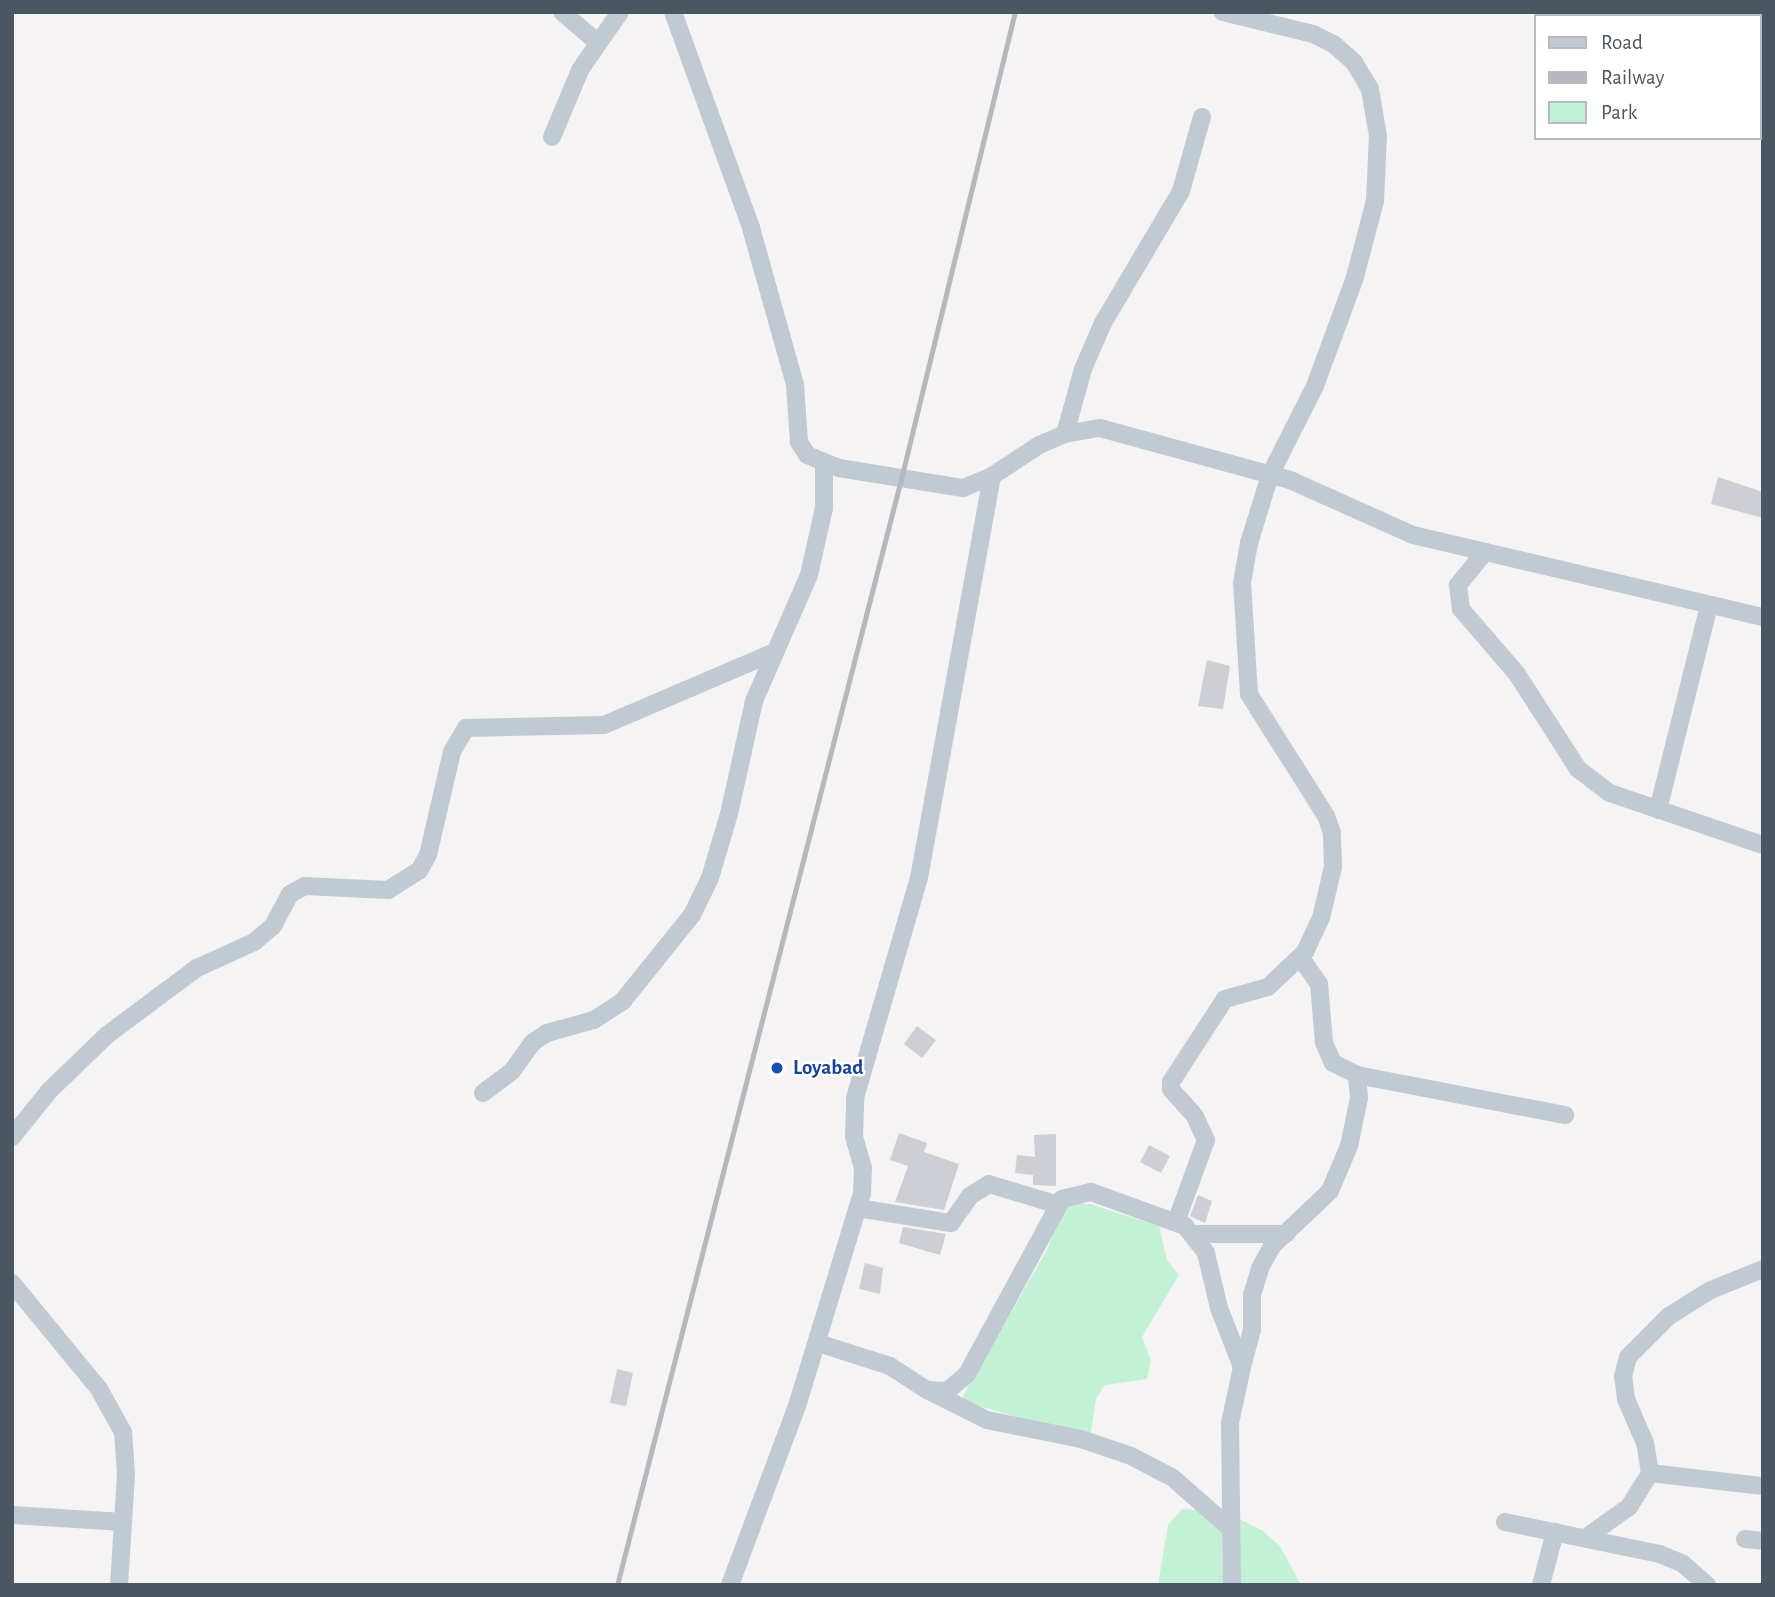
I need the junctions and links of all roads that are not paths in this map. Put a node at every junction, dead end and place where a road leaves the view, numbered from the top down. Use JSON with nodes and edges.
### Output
{"nodes":[{"id":1,"x":562,"y":12,"type":"edge"},
{"id":2,"x":620,"y":12,"type":"edge"},
{"id":3,"x":673,"y":12,"type":"edge"},
{"id":4,"x":1223,"y":12,"type":"edge"},
{"id":5,"x":596,"y":41,"type":"junction"},
{"id":6,"x":1202,"y":117,"type":"dead end"},
{"id":7,"x":552,"y":137,"type":"dead end"},
{"id":8,"x":1065,"y":434,"type":"junction"},
{"id":9,"x":824,"y":464,"type":"junction"},
{"id":10,"x":1270,"y":475,"type":"junction"},
{"id":11,"x":992,"y":476,"type":"junction"},
{"id":12,"x":1485,"y":552,"type":"junction"},
{"id":13,"x":1709,"y":605,"type":"junction"},
{"id":14,"x":1763,"y":617,"type":"edge"},
{"id":15,"x":772,"y":653,"type":"junction"},
{"id":16,"x":1658,"y":810,"type":"junction"},
{"id":17,"x":1763,"y":845,"type":"edge"},
{"id":18,"x":1301,"y":958,"type":"junction"},
{"id":19,"x":1357,"y":1075,"type":"junction"},
{"id":20,"x":483,"y":1093,"type":"dead end"},
{"id":21,"x":1565,"y":1115,"type":"dead end"},
{"id":22,"x":12,"y":1137,"type":"edge"},
{"id":23,"x":1058,"y":1205,"type":"junction"},
{"id":24,"x":858,"y":1208,"type":"junction"},
{"id":25,"x":1177,"y":1222,"type":"junction"},
{"id":26,"x":1195,"y":1234,"type":"junction"},
{"id":27,"x":1286,"y":1234,"type":"junction"},
{"id":28,"x":1763,"y":1269,"type":"edge"},
{"id":29,"x":12,"y":1283,"type":"edge"},
{"id":30,"x":818,"y":1343,"type":"junction"},
{"id":31,"x":1242,"y":1367,"type":"junction"},
{"id":32,"x":928,"y":1390,"type":"junction"},
{"id":33,"x":1650,"y":1473,"type":"junction"},
{"id":34,"x":1763,"y":1486,"type":"edge"},
{"id":35,"x":12,"y":1515,"type":"edge"},
{"id":36,"x":123,"y":1522,"type":"junction"},
{"id":37,"x":1505,"y":1522,"type":"dead end"},
{"id":38,"x":1230,"y":1528,"type":"junction"},
{"id":39,"x":1555,"y":1532,"type":"junction"},
{"id":40,"x":1585,"y":1538,"type":"junction"},
{"id":41,"x":118,"y":1585,"type":"edge"},
{"id":42,"x":730,"y":1585,"type":"edge"},
{"id":43,"x":1232,"y":1585,"type":"edge"},
{"id":44,"x":1541,"y":1585,"type":"edge"},
{"id":45,"x":1707,"y":1585,"type":"edge"}],
"edges":[{"from":1,"to":5,"type":"street"},
{"from":2,"to":5,"type":"street"},
{"from":3,"to":9,"type":"street"},
{"from":4,"to":10,"type":"street"},
{"from":5,"to":7,"type":"street"},
{"from":6,"to":8,"type":"street"},
{"from":8,"to":10,"type":"street"},
{"from":8,"to":11,"type":"street"},
{"from":9,"to":11,"type":"street"},
{"from":9,"to":15,"type":"street"},
{"from":10,"to":12,"type":"street"},
{"from":10,"to":18,"type":"street"},
{"from":11,"to":24,"type":"street"},
{"from":12,"to":13,"type":"street"},
{"from":12,"to":16,"type":"street"},
{"from":13,"to":14,"type":"street"},
{"from":13,"to":16,"type":"street"},
{"from":15,"to":20,"type":"street"},
{"from":15,"to":22,"type":"street"},
{"from":16,"to":17,"type":"street"},
{"from":18,"to":19,"type":"street"},
{"from":18,"to":25,"type":"street"},
{"from":19,"to":21,"type":"street"},
{"from":19,"to":27,"type":"street"},
{"from":23,"to":24,"type":"street"},
{"from":23,"to":25,"type":"street"},
{"from":23,"to":32,"type":"street"},
{"from":24,"to":30,"type":"street"},
{"from":25,"to":26,"type":"street"},
{"from":26,"to":27,"type":"street"},
{"from":26,"to":31,"type":"street"},
{"from":27,"to":31,"type":"street"},
{"from":28,"to":33,"type":"street"},
{"from":29,"to":36,"type":"street"},
{"from":30,"to":32,"type":"street"},
{"from":30,"to":42,"type":"street"},
{"from":31,"to":38,"type":"street"},
{"from":32,"to":38,"type":"street"},
{"from":33,"to":34,"type":"street"},
{"from":33,"to":40,"type":"street"},
{"from":35,"to":36,"type":"street"},
{"from":36,"to":41,"type":"street"},
{"from":37,"to":39,"type":"street"},
{"from":38,"to":43,"type":"street"},
{"from":39,"to":40,"type":"street"},
{"from":39,"to":44,"type":"street"},
{"from":40,"to":45,"type":"street"}]}
